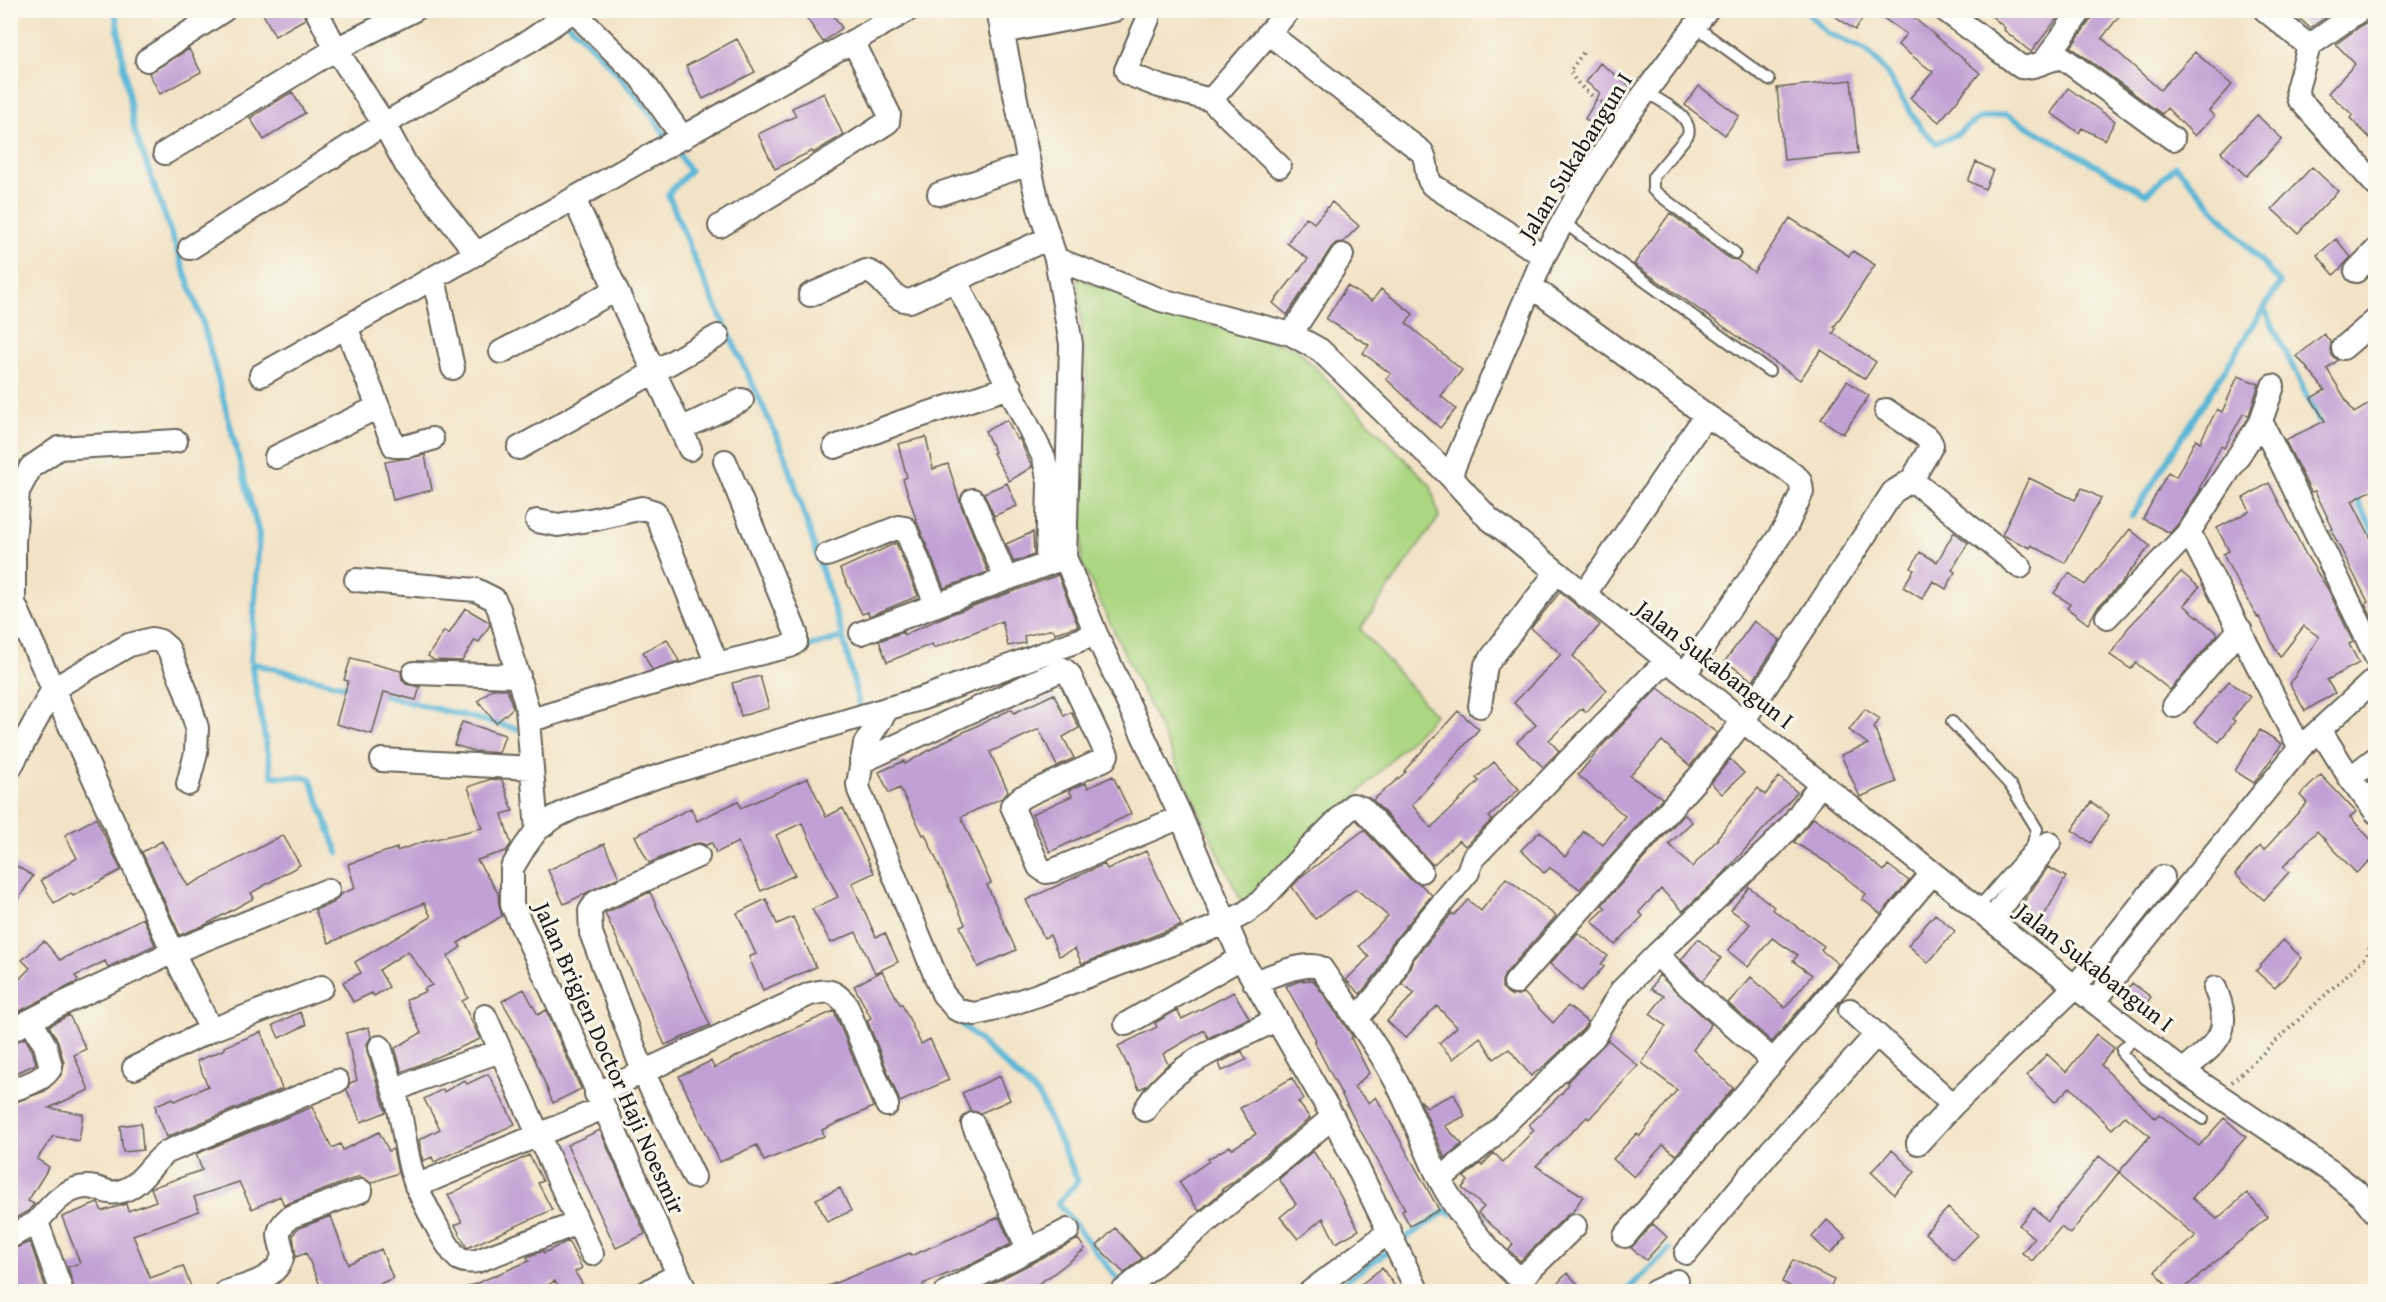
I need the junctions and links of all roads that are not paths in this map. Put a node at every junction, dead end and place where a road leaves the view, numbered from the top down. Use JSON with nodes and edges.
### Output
{"nodes":[{"id":1,"x":224,"y":10,"type":"edge"},
{"id":2,"x":316,"y":10,"type":"edge"},
{"id":3,"x":414,"y":10,"type":"edge"},
{"id":4,"x":908,"y":10,"type":"edge"},
{"id":5,"x":1115,"y":10,"type":"edge"},
{"id":6,"x":1147,"y":10,"type":"edge"},
{"id":7,"x":1289,"y":10,"type":"edge"},
{"id":8,"x":1945,"y":10,"type":"edge"},
{"id":9,"x":2081,"y":10,"type":"edge"},
{"id":10,"x":2265,"y":10,"type":"edge"},
{"id":11,"x":2360,"y":10,"type":"edge"},
{"id":12,"x":573,"y":12,"type":"edge"},
{"id":13,"x":1000,"y":21,"type":"edge"},
{"id":14,"x":1702,"y":24,"type":"edge"},
{"id":15,"x":1268,"y":33,"type":"junction"},
{"id":16,"x":2301,"y":40,"type":"junction"},
{"id":17,"x":853,"y":41,"type":"junction"},
{"id":18,"x":336,"y":49,"type":"junction"},
{"id":19,"x":147,"y":60,"type":"dead end"},
{"id":20,"x":2044,"y":62,"type":"junction"},
{"id":21,"x":1769,"y":80,"type":"dead end"},
{"id":22,"x":1645,"y":92,"type":"junction"},
{"id":23,"x":1211,"y":100,"type":"junction"},
{"id":24,"x":384,"y":124,"type":"junction"},
{"id":25,"x":681,"y":139,"type":"junction"},
{"id":26,"x":2173,"y":139,"type":"dead end"},
{"id":27,"x":165,"y":153,"type":"dead end"},
{"id":28,"x":1029,"y":164,"type":"junction"},
{"id":29,"x":1279,"y":166,"type":"dead end"},
{"id":30,"x":2376,"y":185,"type":"edge"},
{"id":31,"x":939,"y":194,"type":"dead end"},
{"id":32,"x":574,"y":199,"type":"junction"},
{"id":33,"x":1563,"y":222,"type":"junction"},
{"id":34,"x":720,"y":226,"type":"dead end"},
{"id":35,"x":1049,"y":238,"type":"junction"},
{"id":36,"x":190,"y":248,"type":"dead end"},
{"id":37,"x":2376,"y":250,"type":"edge"},
{"id":38,"x":1735,"y":253,"type":"dead end"},
{"id":39,"x":477,"y":254,"type":"junction"},
{"id":40,"x":1342,"y":255,"type":"dead end"},
{"id":41,"x":1544,"y":256,"type":"junction"},
{"id":42,"x":1056,"y":260,"type":"junction"},
{"id":43,"x":2356,"y":271,"type":"dead end"},
{"id":44,"x":434,"y":278,"type":"junction"},
{"id":45,"x":956,"y":281,"type":"junction"},
{"id":46,"x":1531,"y":286,"type":"junction"},
{"id":47,"x":616,"y":290,"type":"junction"},
{"id":48,"x":810,"y":295,"type":"dead end"},
{"id":49,"x":2376,"y":320,"type":"edge"},
{"id":50,"x":346,"y":327,"type":"junction"},
{"id":51,"x":1291,"y":334,"type":"junction"},
{"id":52,"x":718,"y":336,"type":"dead end"},
{"id":53,"x":2343,"y":348,"type":"dead end"},
{"id":54,"x":501,"y":352,"type":"dead end"},
{"id":55,"x":453,"y":368,"type":"dead end"},
{"id":56,"x":1769,"y":370,"type":"dead end"},
{"id":57,"x":654,"y":371,"type":"junction"},
{"id":58,"x":261,"y":375,"type":"dead end"},
{"id":59,"x":2273,"y":386,"type":"dead end"},
{"id":60,"x":1010,"y":387,"type":"junction"},
{"id":61,"x":742,"y":400,"type":"dead end"},
{"id":62,"x":378,"y":407,"type":"junction"},
{"id":63,"x":1886,"y":410,"type":"dead end"},
{"id":64,"x":1706,"y":415,"type":"junction"},
{"id":65,"x":2260,"y":421,"type":"junction"},
{"id":66,"x":432,"y":439,"type":"dead end"},
{"id":67,"x":176,"y":441,"type":"dead end"},
{"id":68,"x":835,"y":447,"type":"dead end"},
{"id":69,"x":519,"y":448,"type":"dead end"},
{"id":70,"x":276,"y":457,"type":"dead end"},
{"id":71,"x":725,"y":461,"type":"dead end"},
{"id":72,"x":1450,"y":476,"type":"junction"},
{"id":73,"x":1912,"y":480,"type":"junction"},
{"id":74,"x":973,"y":500,"type":"dead end"},
{"id":75,"x":537,"y":521,"type":"dead end"},
{"id":76,"x":2189,"y":532,"type":"junction"},
{"id":77,"x":827,"y":555,"type":"dead end"},
{"id":78,"x":1056,"y":560,"type":"junction"},
{"id":79,"x":2020,"y":567,"type":"dead end"},
{"id":80,"x":1556,"y":573,"type":"junction"},
{"id":81,"x":1006,"y":579,"type":"junction"},
{"id":82,"x":356,"y":580,"type":"dead end"},
{"id":83,"x":1584,"y":595,"type":"junction"},
{"id":84,"x":12,"y":604,"type":"edge"},
{"id":85,"x":936,"y":604,"type":"junction"},
{"id":86,"x":2107,"y":617,"type":"dead end"},
{"id":87,"x":2240,"y":629,"type":"junction"},
{"id":88,"x":861,"y":633,"type":"dead end"},
{"id":89,"x":1096,"y":634,"type":"junction"},
{"id":90,"x":2376,"y":657,"type":"edge"},
{"id":91,"x":1666,"y":661,"type":"junction"},
{"id":92,"x":717,"y":664,"type":"junction"},
{"id":93,"x":414,"y":673,"type":"dead end"},
{"id":94,"x":1685,"y":674,"type":"junction"},
{"id":95,"x":519,"y":676,"type":"junction"},
{"id":96,"x":2376,"y":678,"type":"edge"},
{"id":97,"x":53,"y":690,"type":"junction"},
{"id":98,"x":1480,"y":706,"type":"dead end"},
{"id":99,"x":2174,"y":706,"type":"dead end"},
{"id":100,"x":888,"y":708,"type":"junction"},
{"id":101,"x":1744,"y":720,"type":"junction"},
{"id":102,"x":528,"y":721,"type":"junction"},
{"id":103,"x":1952,"y":722,"type":"dead end"},
{"id":104,"x":2320,"y":730,"type":"junction"},
{"id":105,"x":2300,"y":748,"type":"junction"},
{"id":106,"x":2376,"y":758,"type":"edge"},
{"id":107,"x":382,"y":760,"type":"dead end"},
{"id":108,"x":861,"y":762,"type":"junction"},
{"id":109,"x":10,"y":768,"type":"edge"},
{"id":110,"x":532,"y":768,"type":"junction"},
{"id":111,"x":2350,"y":778,"type":"junction"},
{"id":112,"x":188,"y":784,"type":"dead end"},
{"id":113,"x":1820,"y":784,"type":"junction"},
{"id":114,"x":2376,"y":812,"type":"edge"},
{"id":115,"x":1181,"y":817,"type":"junction"},
{"id":116,"x":537,"y":830,"type":"junction"},
{"id":117,"x":2049,"y":843,"type":"dead end"},
{"id":118,"x":698,"y":856,"type":"dead end"},
{"id":119,"x":1421,"y":871,"type":"dead end"},
{"id":120,"x":1932,"y":874,"type":"junction"},
{"id":121,"x":2163,"y":877,"type":"dead end"},
{"id":122,"x":328,"y":890,"type":"dead end"},
{"id":123,"x":1984,"y":914,"type":"junction"},
{"id":124,"x":1226,"y":923,"type":"junction"},
{"id":125,"x":173,"y":952,"type":"junction"},
{"id":126,"x":1657,"y":954,"type":"junction"},
{"id":127,"x":1241,"y":958,"type":"junction"},
{"id":128,"x":1254,"y":982,"type":"junction"},
{"id":129,"x":1515,"y":983,"type":"dead end"},
{"id":130,"x":322,"y":987,"type":"dead end"},
{"id":131,"x":2075,"y":987,"type":"junction"},
{"id":132,"x":2215,"y":988,"type":"dead end"},
{"id":133,"x":2094,"y":1002,"type":"junction"},
{"id":134,"x":1850,"y":1010,"type":"dead end"},
{"id":135,"x":484,"y":1016,"type":"dead end"},
{"id":136,"x":1357,"y":1019,"type":"junction"},
{"id":137,"x":1276,"y":1020,"type":"junction"},
{"id":138,"x":31,"y":1021,"type":"junction"},
{"id":139,"x":1126,"y":1024,"type":"dead end"},
{"id":140,"x":211,"y":1030,"type":"junction"},
{"id":141,"x":10,"y":1031,"type":"edge"},
{"id":142,"x":2138,"y":1034,"type":"junction"},
{"id":143,"x":1876,"y":1035,"type":"junction"},
{"id":144,"x":380,"y":1047,"type":"dead end"},
{"id":145,"x":500,"y":1051,"type":"junction"},
{"id":146,"x":1773,"y":1061,"type":"junction"},
{"id":147,"x":134,"y":1068,"type":"dead end"},
{"id":148,"x":2184,"y":1071,"type":"junction"},
{"id":149,"x":644,"y":1074,"type":"junction"},
{"id":150,"x":337,"y":1081,"type":"dead end"},
{"id":151,"x":10,"y":1091,"type":"edge"},
{"id":152,"x":394,"y":1091,"type":"junction"},
{"id":153,"x":600,"y":1101,"type":"junction"},
{"id":154,"x":887,"y":1105,"type":"dead end"},
{"id":155,"x":1953,"y":1105,"type":"junction"},
{"id":156,"x":1145,"y":1110,"type":"dead end"},
{"id":157,"x":1333,"y":1117,"type":"junction"},
{"id":158,"x":2203,"y":1119,"type":"dead end"},
{"id":159,"x":973,"y":1124,"type":"dead end"},
{"id":160,"x":538,"y":1134,"type":"junction"},
{"id":161,"x":1918,"y":1143,"type":"dead end"},
{"id":162,"x":694,"y":1177,"type":"dead end"},
{"id":163,"x":1440,"y":1179,"type":"junction"},
{"id":164,"x":416,"y":1186,"type":"junction"},
{"id":165,"x":361,"y":1191,"type":"dead end"},
{"id":166,"x":2372,"y":1199,"type":"edge"},
{"id":167,"x":38,"y":1222,"type":"junction"},
{"id":168,"x":578,"y":1222,"type":"junction"},
{"id":169,"x":1575,"y":1226,"type":"dead end"},
{"id":170,"x":1068,"y":1230,"type":"dead end"},
{"id":171,"x":1625,"y":1236,"type":"dead end"},
{"id":172,"x":10,"y":1237,"type":"edge"},
{"id":173,"x":1395,"y":1242,"type":"junction"},
{"id":174,"x":1028,"y":1249,"type":"junction"},
{"id":175,"x":1686,"y":1253,"type":"dead end"},
{"id":176,"x":592,"y":1254,"type":"dead end"},
{"id":177,"x":1677,"y":1281,"type":"dead end"},
{"id":178,"x":682,"y":1283,"type":"edge"},
{"id":179,"x":1125,"y":1289,"type":"edge"},
{"id":180,"x":1417,"y":1291,"type":"edge"},
{"id":181,"x":62,"y":1292,"type":"edge"},
{"id":182,"x":226,"y":1292,"type":"edge"},
{"id":183,"x":647,"y":1292,"type":"edge"},
{"id":184,"x":946,"y":1292,"type":"edge"},
{"id":185,"x":1310,"y":1292,"type":"edge"},
{"id":186,"x":1654,"y":1292,"type":"edge"}],
"edges":[{"from":1,"to":19,"type":"street"},
{"from":2,"to":18,"type":"street"},
{"from":3,"to":18,"type":"street"},
{"from":4,"to":17,"type":"street"},
{"from":5,"to":13,"type":"street"},
{"from":6,"to":23,"type":"street"},
{"from":7,"to":15,"type":"street"},
{"from":8,"to":20,"type":"street"},
{"from":9,"to":20,"type":"street"},
{"from":10,"to":16,"type":"street"},
{"from":11,"to":16,"type":"street"},
{"from":12,"to":24,"type":"street"},
{"from":12,"to":25,"type":"street"},
{"from":13,"to":28,"type":"street"},
{"from":14,"to":21,"type":"lane"},
{"from":14,"to":22,"type":"street","name":"Jalan Sukabangun I"},
{"from":15,"to":23,"type":"street"},
{"from":15,"to":41,"type":"street"},
{"from":16,"to":30,"type":"street"},
{"from":17,"to":25,"type":"street"},
{"from":17,"to":34,"type":"street"},
{"from":18,"to":24,"type":"street"},
{"from":18,"to":27,"type":"street"},
{"from":20,"to":26,"type":"street"},
{"from":22,"to":33,"type":"street","name":"Jalan Sukabangun I"},
{"from":22,"to":38,"type":"lane"},
{"from":23,"to":29,"type":"street"},
{"from":24,"to":36,"type":"street"},
{"from":24,"to":39,"type":"street"},
{"from":25,"to":32,"type":"street"},
{"from":28,"to":31,"type":"street"},
{"from":28,"to":35,"type":"street"},
{"from":32,"to":39,"type":"street"},
{"from":32,"to":47,"type":"street"},
{"from":33,"to":41,"type":"street","name":"Jalan Sukabangun I"},
{"from":33,"to":56,"type":"lane"},
{"from":35,"to":42,"type":"street"},
{"from":35,"to":45,"type":"street"},
{"from":37,"to":43,"type":"street"},
{"from":39,"to":44,"type":"street"},
{"from":40,"to":51,"type":"street"},
{"from":41,"to":46,"type":"street","name":"Jalan Sukabangun I"},
{"from":42,"to":51,"type":"street"},
{"from":42,"to":78,"type":"street"},
{"from":44,"to":50,"type":"street"},
{"from":44,"to":55,"type":"street"},
{"from":45,"to":48,"type":"street"},
{"from":45,"to":60,"type":"street"},
{"from":46,"to":64,"type":"street"},
{"from":46,"to":72,"type":"street","name":"Jalan Sukabangun I"},
{"from":47,"to":54,"type":"street"},
{"from":47,"to":57,"type":"street"},
{"from":49,"to":53,"type":"street"},
{"from":50,"to":58,"type":"street"},
{"from":50,"to":62,"type":"street"},
{"from":51,"to":72,"type":"street"},
{"from":52,"to":57,"type":"street"},
{"from":57,"to":61,"type":"street"},
{"from":57,"to":69,"type":"street"},
{"from":59,"to":65,"type":"street"},
{"from":60,"to":68,"type":"street"},
{"from":60,"to":78,"type":"street"},
{"from":62,"to":66,"type":"street"},
{"from":62,"to":70,"type":"street"},
{"from":63,"to":73,"type":"street"},
{"from":64,"to":83,"type":"street"},
{"from":64,"to":94,"type":"street"},
{"from":65,"to":76,"type":"street"},
{"from":65,"to":90,"type":"street"},
{"from":67,"to":84,"type":"street"},
{"from":71,"to":92,"type":"street"},
{"from":72,"to":80,"type":"street","name":"Jalan Sukabangun I"},
{"from":73,"to":79,"type":"street"},
{"from":73,"to":101,"type":"street"},
{"from":74,"to":81,"type":"street"},
{"from":75,"to":92,"type":"street"},
{"from":76,"to":86,"type":"street"},
{"from":76,"to":87,"type":"street"},
{"from":77,"to":85,"type":"street"},
{"from":78,"to":81,"type":"street"},
{"from":78,"to":89,"type":"street"},
{"from":80,"to":83,"type":"street","name":"Jalan Sukabangun I"},
{"from":80,"to":98,"type":"street"},
{"from":81,"to":85,"type":"street"},
{"from":82,"to":95,"type":"street"},
{"from":83,"to":91,"type":"street","name":"Jalan Sukabangun I"},
{"from":84,"to":97,"type":"street"},
{"from":85,"to":88,"type":"street"},
{"from":87,"to":99,"type":"street"},
{"from":87,"to":105,"type":"street"},
{"from":89,"to":100,"type":"street","name":"Jalan Brigjen Doctor Haji Noesmir"},
{"from":89,"to":115,"type":"street"},
{"from":91,"to":94,"type":"street","name":"Jalan Sukabangun I"},
{"from":91,"to":136,"type":"street"},
{"from":92,"to":102,"type":"street"},
{"from":93,"to":95,"type":"street"},
{"from":94,"to":101,"type":"street","name":"Jalan Sukabangun I"},
{"from":95,"to":102,"type":"street"},
{"from":96,"to":104,"type":"street"},
{"from":97,"to":109,"type":"street"},
{"from":97,"to":112,"type":"street"},
{"from":97,"to":125,"type":"street"},
{"from":100,"to":108,"type":"street"},
{"from":100,"to":116,"type":"street","name":"Jalan Brigjen Doctor Haji Noesmir"},
{"from":101,"to":113,"type":"street","name":"Jalan Sukabangun I"},
{"from":101,"to":129,"type":"street"},
{"from":102,"to":110,"type":"street"},
{"from":103,"to":123,"type":"lane"},
{"from":104,"to":105,"type":"street"},
{"from":104,"to":111,"type":"street"},
{"from":105,"to":133,"type":"street"},
{"from":106,"to":111,"type":"street"},
{"from":107,"to":110,"type":"street"},
{"from":108,"to":115,"type":"street"},
{"from":108,"to":124,"type":"street"},
{"from":110,"to":116,"type":"street"},
{"from":111,"to":114,"type":"street"},
{"from":113,"to":120,"type":"street","name":"Jalan Sukabangun I"},
{"from":113,"to":126,"type":"street"},
{"from":115,"to":124,"type":"street"},
{"from":116,"to":153,"type":"street","name":"Jalan Brigjen Doctor Haji Noesmir"},
{"from":117,"to":123,"type":"street"},
{"from":118,"to":149,"type":"street"},
{"from":119,"to":124,"type":"street"},
{"from":120,"to":123,"type":"street","name":"Jalan Sukabangun I"},
{"from":120,"to":146,"type":"street"},
{"from":121,"to":131,"type":"street"},
{"from":122,"to":125,"type":"street"},
{"from":123,"to":131,"type":"street","name":"Jalan Sukabangun I"},
{"from":124,"to":127,"type":"street"},
{"from":125,"to":138,"type":"street"},
{"from":125,"to":140,"type":"street"},
{"from":126,"to":146,"type":"street"},
{"from":126,"to":163,"type":"street"},
{"from":127,"to":128,"type":"street"},
{"from":127,"to":139,"type":"street"},
{"from":128,"to":136,"type":"street"},
{"from":128,"to":137,"type":"street"},
{"from":130,"to":140,"type":"street"},
{"from":131,"to":133,"type":"street","name":"Jalan Sukabangun I"},
{"from":131,"to":155,"type":"street"},
{"from":132,"to":148,"type":"street"},
{"from":133,"to":142,"type":"street","name":"Jalan Sukabangun I"},
{"from":134,"to":143,"type":"street"},
{"from":135,"to":145,"type":"street"},
{"from":136,"to":163,"type":"street"},
{"from":137,"to":156,"type":"street"},
{"from":137,"to":157,"type":"street"},
{"from":138,"to":141,"type":"street"},
{"from":138,"to":151,"type":"street"},
{"from":140,"to":147,"type":"street"},
{"from":142,"to":148,"type":"street","name":"Jalan Sukabangun I"},
{"from":142,"to":158,"type":"lane"},
{"from":143,"to":155,"type":"street"},
{"from":143,"to":175,"type":"street"},
{"from":144,"to":152,"type":"street"},
{"from":145,"to":152,"type":"street"},
{"from":145,"to":160,"type":"street"},
{"from":146,"to":171,"type":"street"},
{"from":148,"to":166,"type":"street","name":"Jalan Sukabangun I"},
{"from":149,"to":153,"type":"street"},
{"from":149,"to":154,"type":"street"},
{"from":149,"to":162,"type":"street"},
{"from":150,"to":167,"type":"street"},
{"from":152,"to":164,"type":"street"},
{"from":153,"to":160,"type":"street"},
{"from":153,"to":178,"type":"street","name":"Jalan Brigjen Doctor Haji Noesmir"},
{"from":155,"to":161,"type":"street"},
{"from":157,"to":173,"type":"street"},
{"from":157,"to":179,"type":"street"},
{"from":159,"to":174,"type":"street"},
{"from":160,"to":164,"type":"street"},
{"from":160,"to":168,"type":"street"},
{"from":163,"to":169,"type":"street"},
{"from":164,"to":168,"type":"street"},
{"from":165,"to":182,"type":"street"},
{"from":167,"to":172,"type":"street"},
{"from":167,"to":181,"type":"street"},
{"from":168,"to":176,"type":"street"},
{"from":170,"to":174,"type":"street"},
{"from":173,"to":180,"type":"street"},
{"from":173,"to":185,"type":"street"},
{"from":174,"to":184,"type":"street"},
{"from":177,"to":186,"type":"street"},
{"from":178,"to":183,"type":"street"}]}
